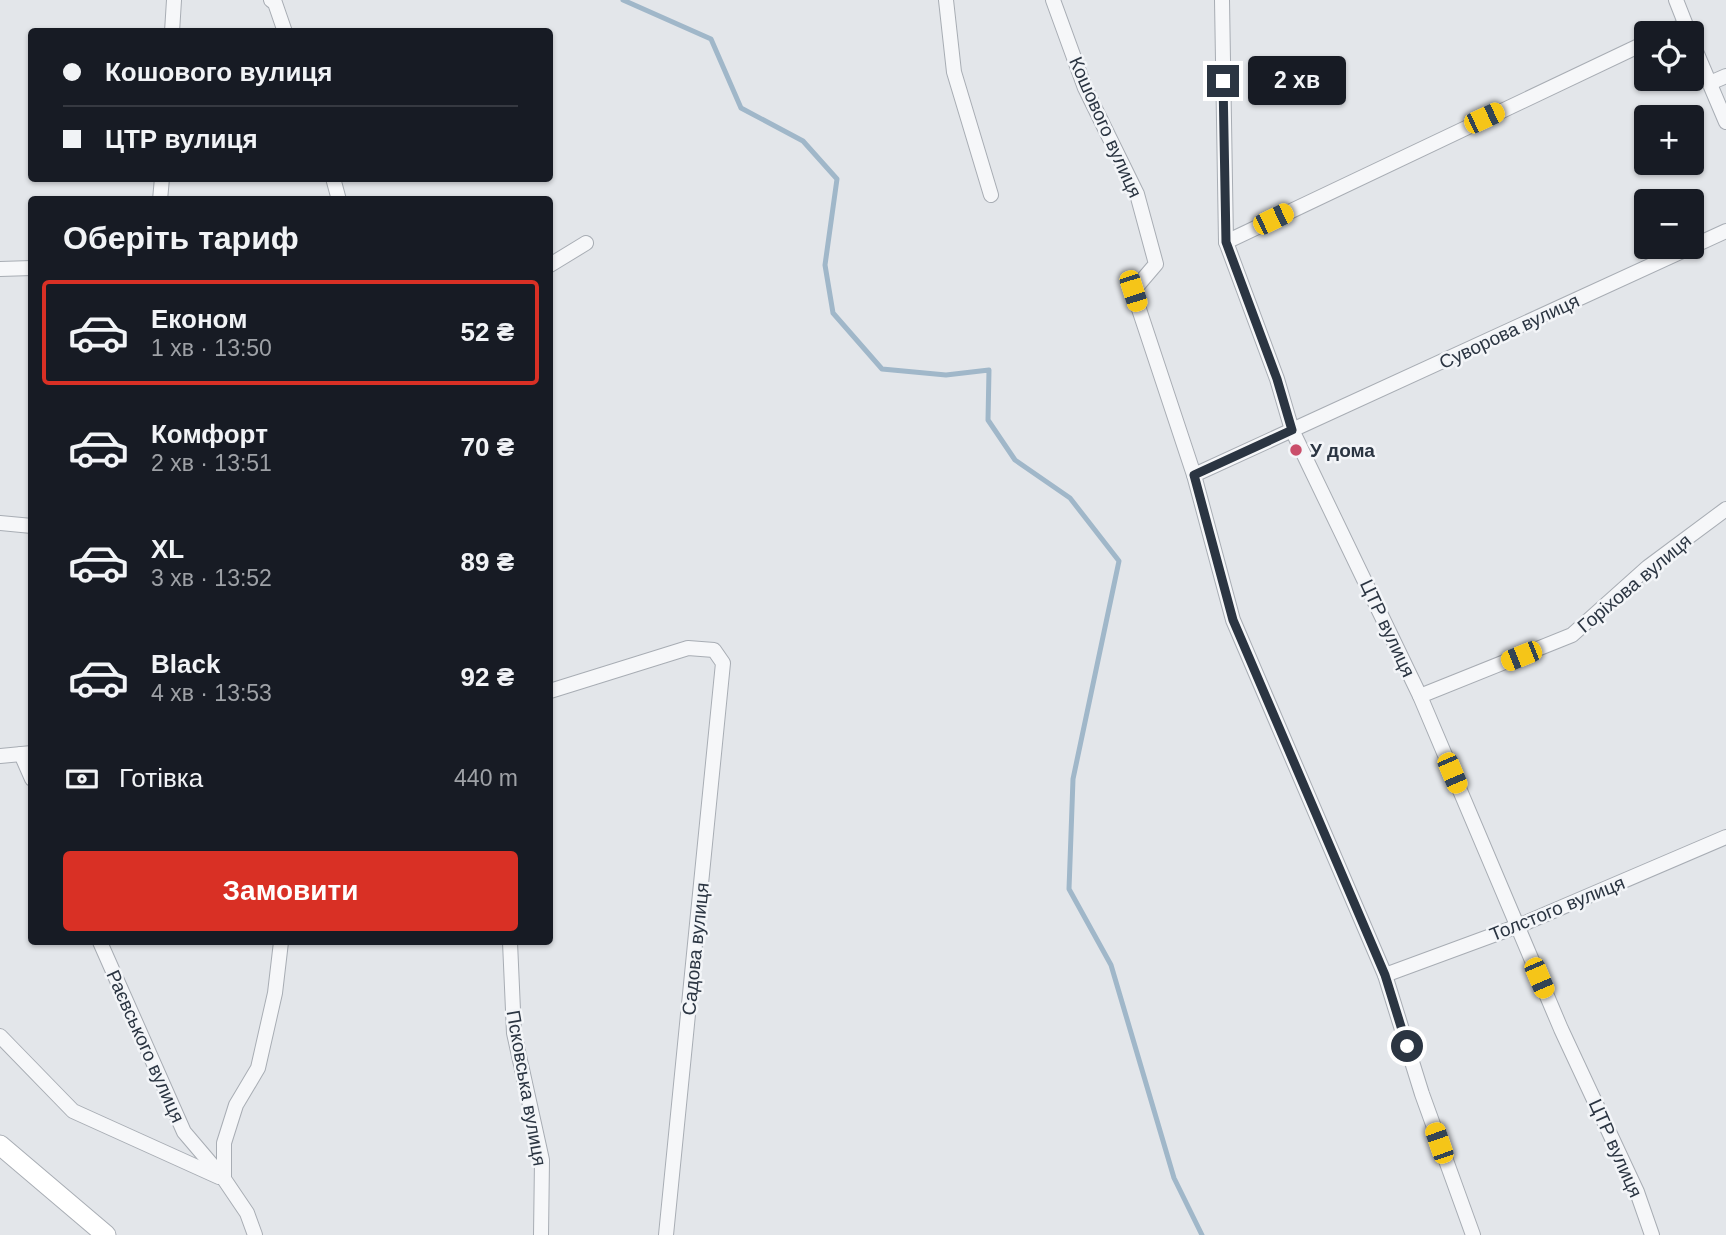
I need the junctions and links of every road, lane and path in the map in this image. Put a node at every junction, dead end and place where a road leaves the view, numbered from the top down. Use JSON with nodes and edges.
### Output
{"nodes":[{"id":1,"x":174,"y":0,"type":"edge"},
{"id":2,"x":946,"y":0,"type":"edge"},
{"id":3,"x":1053,"y":0,"type":"edge"},
{"id":4,"x":1222,"y":0,"type":"edge"},
{"id":5,"x":1676,"y":0,"type":"edge"},
{"id":6,"x":275,"y":1,"type":"edge"},
{"id":7,"x":1684,"y":21,"type":"edge"},
{"id":8,"x":172,"y":28,"type":"edge"},
{"id":9,"x":284,"y":28,"type":"edge"},
{"id":10,"x":1634,"y":49,"type":"edge"},
{"id":11,"x":1704,"y":69,"type":"edge"},
{"id":12,"x":1726,"y":76,"type":"edge"},
{"id":13,"x":1710,"y":83,"type":"junction"},
{"id":14,"x":1726,"y":122,"type":"edge"},
{"id":15,"x":990,"y":195,"type":"dead end"},
{"id":16,"x":1726,"y":231,"type":"edge"},
{"id":17,"x":1226,"y":242,"type":"junction"},
{"id":18,"x":586,"y":243,"type":"dead end"},
{"id":19,"x":553,"y":263,"type":"edge"},
{"id":20,"x":28,"y":268,"type":"edge"},
{"id":21,"x":0,"y":269,"type":"edge"},
{"id":22,"x":1292,"y":430,"type":"junction"},
{"id":23,"x":1194,"y":475,"type":"junction"},
{"id":24,"x":1726,"y":509,"type":"edge"},
{"id":25,"x":0,"y":523,"type":"edge"},
{"id":26,"x":28,"y":526,"type":"edge"},
{"id":27,"x":553,"y":690,"type":"edge"},
{"id":28,"x":1420,"y":696,"type":"junction"},
{"id":29,"x":26,"y":753,"type":"edge"},
{"id":30,"x":0,"y":756,"type":"edge"},
{"id":31,"x":1726,"y":837,"type":"edge"},
{"id":32,"x":1518,"y":926,"type":"junction"},
{"id":33,"x":101,"y":945,"type":"edge"},
{"id":34,"x":281,"y":945,"type":"edge"},
{"id":35,"x":510,"y":945,"type":"edge"},
{"id":36,"x":1385,"y":975,"type":"junction"},
{"id":37,"x":0,"y":1037,"type":"edge"},
{"id":38,"x":0,"y":1145,"type":"edge"},
{"id":39,"x":224,"y":1179,"type":"junction"},
{"id":40,"x":106,"y":1235,"type":"edge"},
{"id":41,"x":255,"y":1235,"type":"edge"},
{"id":42,"x":541,"y":1235,"type":"edge"},
{"id":43,"x":666,"y":1235,"type":"edge"},
{"id":44,"x":1473,"y":1235,"type":"edge"},
{"id":45,"x":1652,"y":1235,"type":"edge"}],
"edges":[{"from":1,"to":8,"type":"street"},
{"from":2,"to":15,"type":"street"},
{"from":3,"to":23,"type":"street","name":"Кошового вулиця"},
{"from":4,"to":17,"type":"street","name":"ЦТР вулиця"},
{"from":5,"to":7,"type":"street"},
{"from":6,"to":9,"type":"street"},
{"from":10,"to":17,"type":"street"},
{"from":11,"to":13,"type":"street"},
{"from":12,"to":13,"type":"street"},
{"from":13,"to":14,"type":"street"},
{"from":16,"to":22,"type":"street","name":"Суворова вулиця"},
{"from":17,"to":22,"type":"street","name":"ЦТР вулиця"},
{"from":18,"to":19,"type":"street"},
{"from":20,"to":21,"type":"street"},
{"from":22,"to":23,"type":"street","name":"Суворова вулиця"},
{"from":22,"to":28,"type":"street","name":"ЦТР вулиця"},
{"from":23,"to":36,"type":"street","name":"Кошового вулиця"},
{"from":24,"to":28,"type":"street","name":"Горіхова вулиця"},
{"from":25,"to":26,"type":"street"},
{"from":27,"to":43,"type":"street","name":"Садова вулиця"},
{"from":28,"to":32,"type":"street","name":"ЦТР вулиця"},
{"from":29,"to":30,"type":"street"},
{"from":31,"to":32,"type":"street","name":"Толстого вулиця"},
{"from":32,"to":36,"type":"street","name":"Толстого вулиця"},
{"from":32,"to":45,"type":"street","name":"ЦТР вулиця"},
{"from":33,"to":39,"type":"street","name":"Раєвського вулиця"},
{"from":34,"to":39,"type":"street"},
{"from":35,"to":42,"type":"street","name":"Псковська вулиця"},
{"from":36,"to":44,"type":"street","name":"Кошового вулиця"},
{"from":37,"to":39,"type":"street"},
{"from":38,"to":40,"type":"main road"},
{"from":39,"to":41,"type":"street","name":"Раєвського вулиця"}]}
